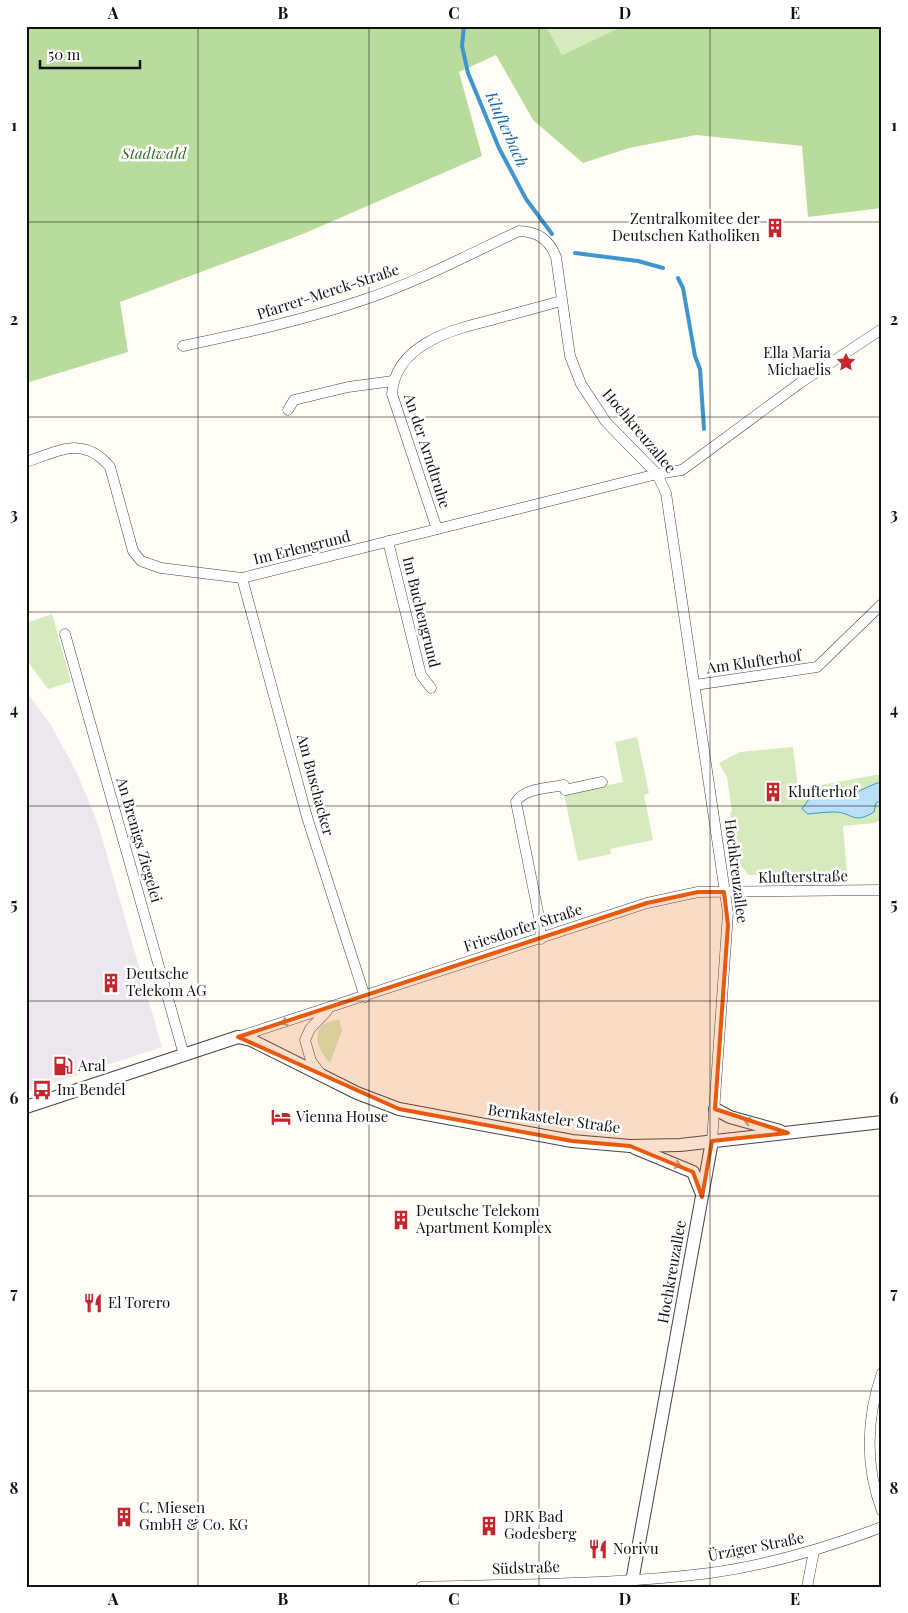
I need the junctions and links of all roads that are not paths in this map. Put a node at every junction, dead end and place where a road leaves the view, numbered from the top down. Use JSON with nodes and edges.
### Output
{"nodes":[{"id":1,"x":531,"y":231,"type":"joint"},
{"id":2,"x":561,"y":301,"type":"junction"},
{"id":3,"x":882,"y":329,"type":"edge"},
{"id":4,"x":183,"y":346,"type":"dead end"},
{"id":5,"x":393,"y":381,"type":"junction"},
{"id":6,"x":288,"y":410,"type":"dead end"},
{"id":7,"x":26,"y":462,"type":"edge"},
{"id":8,"x":657,"y":474,"type":"junction"},
{"id":9,"x":437,"y":529,"type":"junction"},
{"id":10,"x":388,"y":541,"type":"junction"},
{"id":11,"x":242,"y":578,"type":"junction"},
{"id":12,"x":882,"y":604,"type":"edge"},
{"id":13,"x":65,"y":634,"type":"dead end"},
{"id":14,"x":695,"y":686,"type":"junction"},
{"id":15,"x":431,"y":688,"type":"dead end"},
{"id":16,"x":602,"y":782,"type":"dead end"},
{"id":17,"x":882,"y":890,"type":"edge"},
{"id":18,"x":724,"y":892,"type":"junction"},
{"id":19,"x":541,"y":939,"type":"junction"},
{"id":20,"x":365,"y":997,"type":"junction"},
{"id":21,"x":334,"y":1005,"type":"junction"},
{"id":22,"x":238,"y":1037,"type":"junction"},
{"id":23,"x":184,"y":1055,"type":"junction"},
{"id":24,"x":324,"y":1078,"type":"junction"},
{"id":25,"x":26,"y":1107,"type":"edge"},
{"id":26,"x":715,"y":1109,"type":"junction"},
{"id":27,"x":882,"y":1122,"type":"edge"},
{"id":28,"x":788,"y":1133,"type":"junction"},
{"id":29,"x":712,"y":1141,"type":"junction"},
{"id":30,"x":630,"y":1146,"type":"junction"},
{"id":31,"x":702,"y":1197,"type":"junction"},
{"id":32,"x":882,"y":1373,"type":"edge"},
{"id":33,"x":882,"y":1511,"type":"edge"},
{"id":34,"x":882,"y":1527,"type":"edge"},
{"id":35,"x":814,"y":1551,"type":"junction"},
{"id":36,"x":632,"y":1583,"type":"edge"},
{"id":37,"x":421,"y":1587,"type":"edge"},
{"id":38,"x":807,"y":1587,"type":"edge"}],
"edges":[{"from":1,"to":2,"type":"street","name":"Hochkreuzallee"},
{"from":1,"to":4,"type":"street","name":"Pfarrer-Merck-Straße"},
{"from":2,"to":5,"type":"street","name":"An der Arndtruhe"},
{"from":2,"to":8,"type":"street","name":"Hochkreuzallee"},
{"from":3,"to":8,"type":"street","name":"Im Erlengrund"},
{"from":5,"to":6,"type":"street","name":"An der Arndtruhe"},
{"from":5,"to":9,"type":"street","name":"An der Arndtruhe"},
{"from":7,"to":11,"type":"street","name":"Im Erlengrund"},
{"from":8,"to":9,"type":"street","name":"Im Erlengrund"},
{"from":8,"to":14,"type":"street","name":"Hochkreuzallee"},
{"from":9,"to":10,"type":"street","name":"Im Erlengrund"},
{"from":10,"to":11,"type":"street","name":"Im Erlengrund"},
{"from":10,"to":15,"type":"street","name":"Im Buchengrund"},
{"from":11,"to":20,"type":"street","name":"Am Buschacker"},
{"from":12,"to":14,"type":"street","name":"Am Klufterhof"},
{"from":13,"to":23,"type":"street","name":"An Brenigs Ziegelei"},
{"from":14,"to":18,"type":"street","name":"Hochkreuzallee"},
{"from":16,"to":19,"type":"street"},
{"from":17,"to":18,"type":"street","name":"Klufterstraße"},
{"from":18,"to":19,"type":"street","name":"Friesdorfer Straße"},
{"from":18,"to":26,"type":"street","name":"Hochkreuzallee"},
{"from":19,"to":20,"type":"street","name":"Friesdorfer Straße"},
{"from":20,"to":21,"type":"street","name":"Friesdorfer Straße"},
{"from":21,"to":22,"type":"street","name":"Friesdorfer Straße","one_way":true},
{"from":21,"to":24,"type":"street","name":"Friesdorfer Straße"},
{"from":22,"to":23,"type":"street","name":"Friesdorfer Straße"},
{"from":22,"to":24,"type":"street","name":"Bernkasteler Straße"},
{"from":23,"to":25,"type":"street","name":"Friesdorfer Straße"},
{"from":24,"to":30,"type":"street","name":"Bernkasteler Straße"},
{"from":28,"to":26,"type":"street","one_way":true},
{"from":26,"to":29,"type":"street","name":"Hochkreuzallee"},
{"from":27,"to":28,"type":"street","name":"Bernkasteler Straße"},
{"from":28,"to":29,"type":"street","name":"Bernkasteler Straße"},
{"from":29,"to":30,"type":"street","name":"Bernkasteler Straße"},
{"from":29,"to":31,"type":"street","name":"Hochkreuzallee"},
{"from":30,"to":31,"type":"street","one_way":true},
{"from":31,"to":36,"type":"street","name":"Hochkreuzallee"},
{"from":32,"to":33,"type":"street"},
{"from":34,"to":35,"type":"street","name":"Ürziger Straße"},
{"from":35,"to":36,"type":"street","name":"Ürziger Straße"},
{"from":35,"to":38,"type":"street"},
{"from":36,"to":37,"type":"street","name":"Südstraße"}]}
